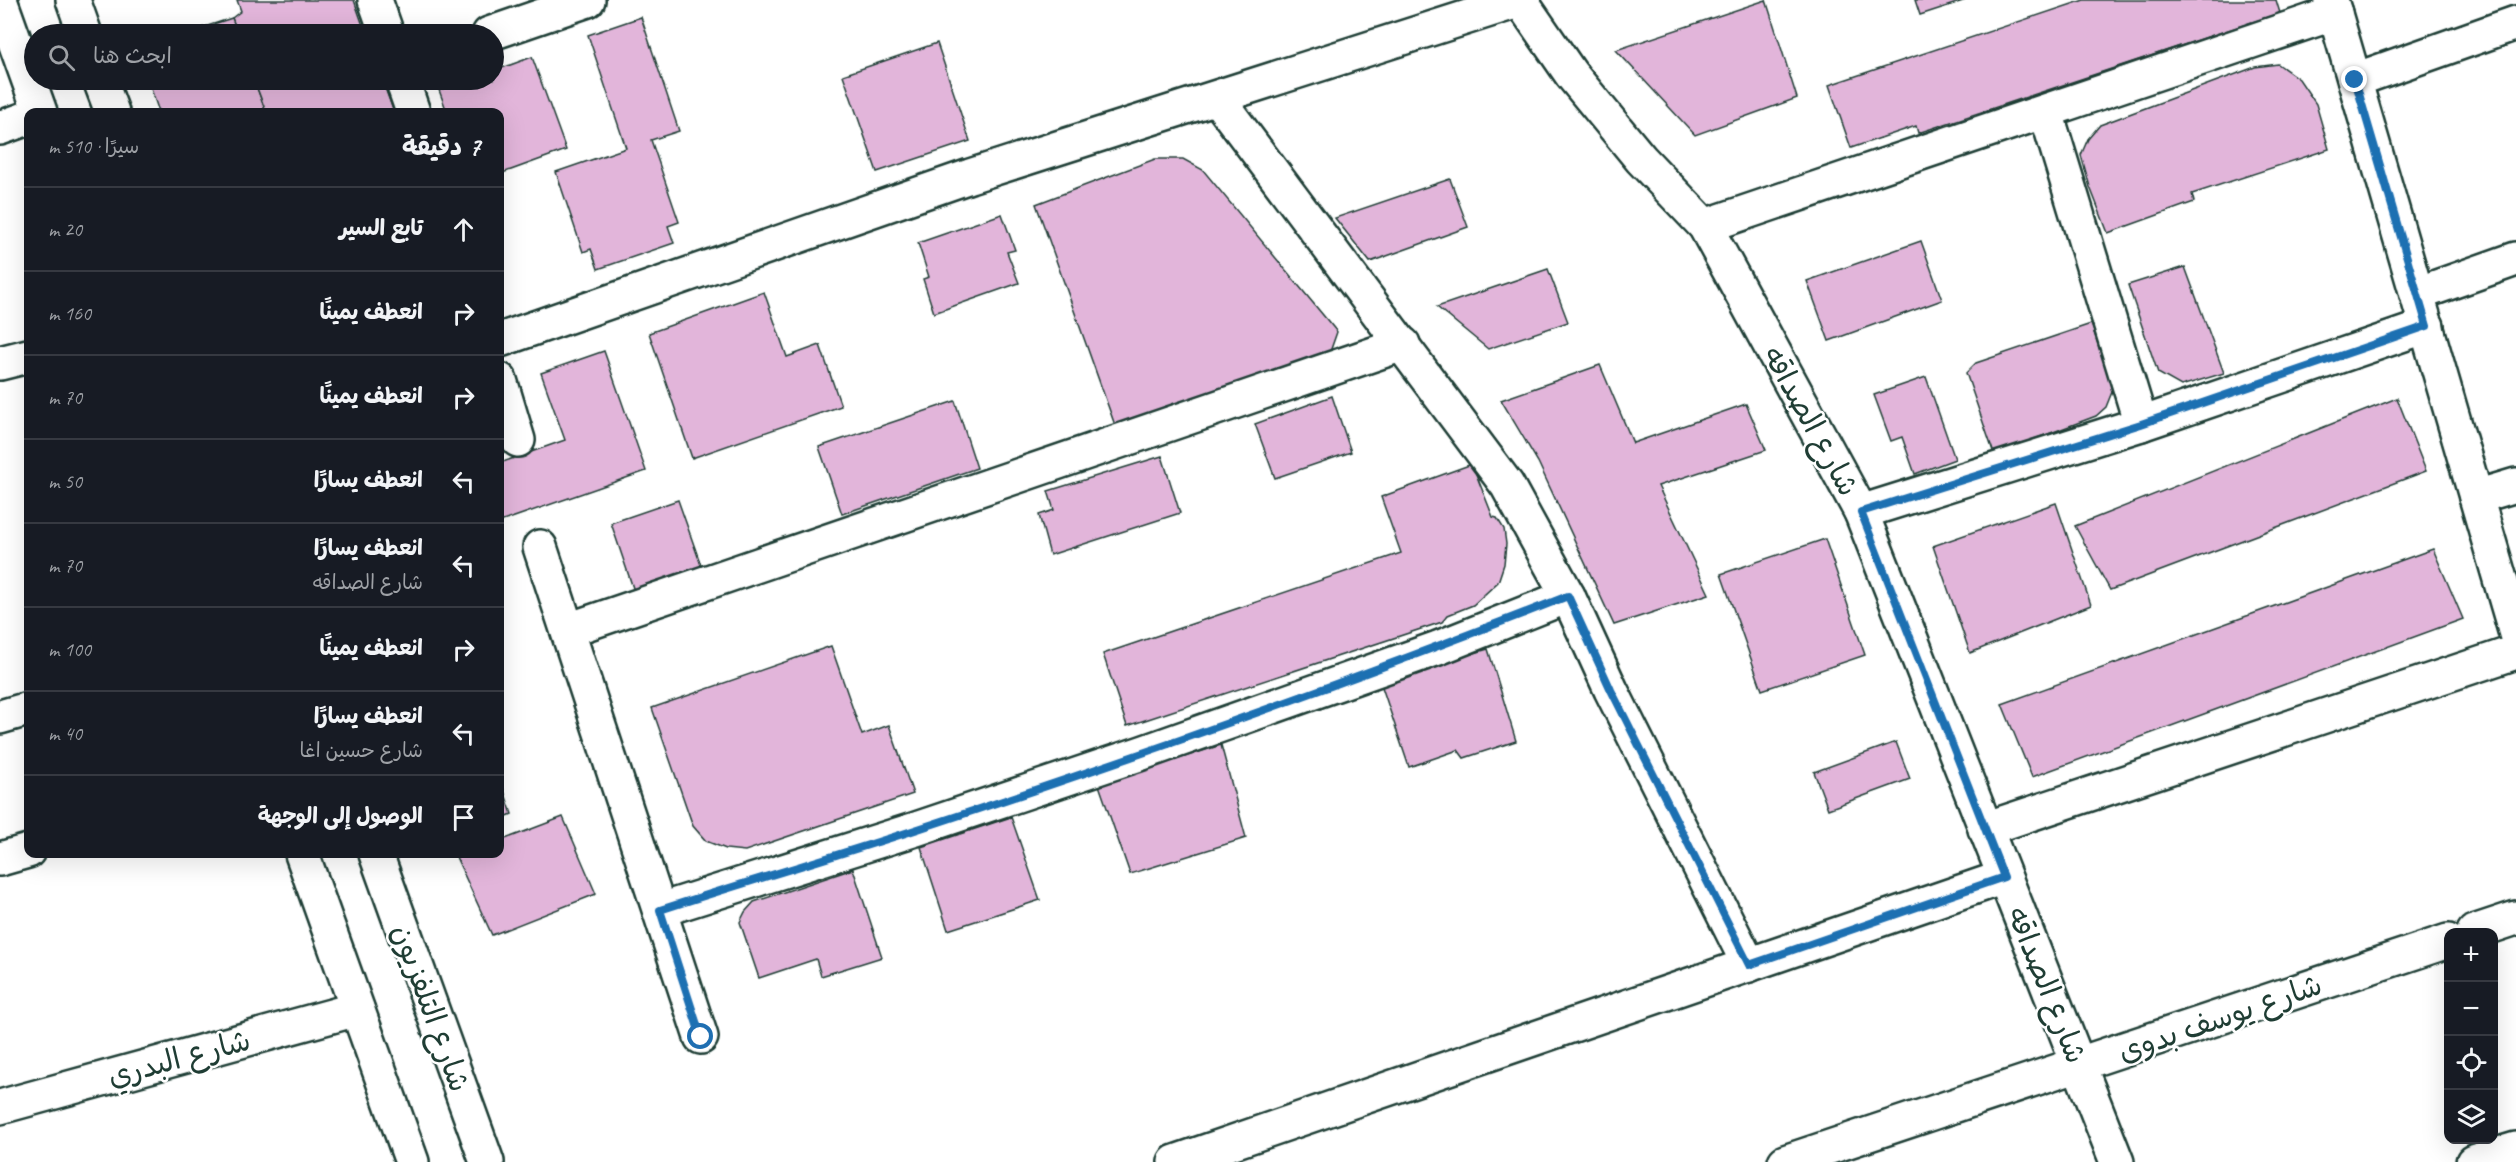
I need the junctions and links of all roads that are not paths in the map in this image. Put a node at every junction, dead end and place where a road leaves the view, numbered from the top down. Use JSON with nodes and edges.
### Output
{"nodes":[{"id":1,"x":0,"y":0,"type":"edge"},
{"id":2,"x":73,"y":0,"type":"edge"},
{"id":3,"x":375,"y":0,"type":"edge"},
{"id":4,"x":585,"y":0,"type":"edge"},
{"id":5,"x":1520,"y":0,"type":"edge"},
{"id":6,"x":2333,"y":7,"type":"edge"},
{"id":7,"x":2516,"y":23,"type":"edge"},
{"id":8,"x":81,"y":24,"type":"edge"},
{"id":9,"x":383,"y":24,"type":"edge"},
{"id":10,"x":504,"y":29,"type":"edge"},
{"id":11,"x":24,"y":67,"type":"edge"},
{"id":12,"x":2355,"y":80,"type":"junction"},
{"id":13,"x":32,"y":90,"type":"edge"},
{"id":14,"x":104,"y":90,"type":"edge"},
{"id":15,"x":405,"y":90,"type":"edge"},
{"id":16,"x":1217,"y":98,"type":"junction"},
{"id":17,"x":39,"y":108,"type":"edge"},
{"id":18,"x":110,"y":108,"type":"edge"},
{"id":19,"x":412,"y":108,"type":"edge"},
{"id":20,"x":2046,"y":112,"type":"junction"},
{"id":21,"x":24,"y":119,"type":"edge"},
{"id":22,"x":0,"y":128,"type":"edge"},
{"id":23,"x":1705,"y":226,"type":"junction"},
{"id":24,"x":2516,"y":259,"type":"edge"},
{"id":25,"x":2417,"y":294,"type":"junction"},
{"id":26,"x":2427,"y":326,"type":"junction"},
{"id":27,"x":504,"y":339,"type":"edge"},
{"id":28,"x":1403,"y":344,"type":"junction"},
{"id":29,"x":24,"y":357,"type":"edge"},
{"id":30,"x":0,"y":363,"type":"edge"},
{"id":31,"x":504,"y":393,"type":"edge"},
{"id":32,"x":2141,"y":424,"type":"junction"},
{"id":33,"x":518,"y":440,"type":"dead end"},
{"id":34,"x":2516,"y":484,"type":"edge"},
{"id":35,"x":2476,"y":497,"type":"junction"},
{"id":36,"x":1861,"y":512,"type":"junction"},
{"id":37,"x":540,"y":547,"type":"dead end"},
{"id":38,"x":1568,"y":596,"type":"junction"},
{"id":39,"x":567,"y":630,"type":"junction"},
{"id":40,"x":2516,"y":634,"type":"edge"},
{"id":41,"x":2516,"y":652,"type":"edge"},
{"id":42,"x":24,"y":709,"type":"edge"},
{"id":43,"x":0,"y":717,"type":"edge"},
{"id":44,"x":1985,"y":829,"type":"junction"},
{"id":45,"x":24,"y":852,"type":"edge"},
{"id":46,"x":303,"y":858,"type":"edge"},
{"id":47,"x":377,"y":858,"type":"edge"},
{"id":48,"x":0,"y":859,"type":"edge"},
{"id":49,"x":2004,"y":877,"type":"junction"},
{"id":50,"x":660,"y":910,"type":"junction"},
{"id":51,"x":2516,"y":918,"type":"edge"},
{"id":52,"x":2488,"y":928,"type":"edge"},
{"id":53,"x":2444,"y":942,"type":"edge"},
{"id":54,"x":1749,"y":965,"type":"junction"},
{"id":55,"x":357,"y":1009,"type":"junction"},
{"id":56,"x":701,"y":1037,"type":"dead end"},
{"id":57,"x":2079,"y":1065,"type":"junction"},
{"id":58,"x":0,"y":1107,"type":"edge"},
{"id":59,"x":2516,"y":1149,"type":"edge"},
{"id":60,"x":412,"y":1162,"type":"edge"},
{"id":61,"x":487,"y":1162,"type":"edge"},
{"id":62,"x":1175,"y":1162,"type":"edge"},
{"id":63,"x":1785,"y":1162,"type":"edge"},
{"id":64,"x":2117,"y":1162,"type":"edge"},
{"id":65,"x":2473,"y":1162,"type":"edge"}],
"edges":[{"from":1,"to":11,"type":"street"},
{"from":2,"to":8,"type":"street"},
{"from":3,"to":9,"type":"street"},
{"from":4,"to":10,"type":"street"},
{"from":5,"to":16,"type":"street"},
{"from":5,"to":23,"type":"street","name":"شارع الصداقه"},
{"from":6,"to":12,"type":"street"},
{"from":6,"to":20,"type":"street"},
{"from":7,"to":12,"type":"street"},
{"from":12,"to":25,"type":"street"},
{"from":13,"to":17,"type":"street"},
{"from":14,"to":18,"type":"street"},
{"from":15,"to":19,"type":"street"},
{"from":16,"to":27,"type":"street"},
{"from":16,"to":28,"type":"street"},
{"from":20,"to":23,"type":"street"},
{"from":20,"to":32,"type":"street"},
{"from":21,"to":22,"type":"street"},
{"from":23,"to":36,"type":"street","name":"شارع الصداقه"},
{"from":24,"to":25,"type":"street"},
{"from":25,"to":26,"type":"street"},
{"from":26,"to":32,"type":"street"},
{"from":26,"to":35,"type":"street"},
{"from":28,"to":38,"type":"street"},
{"from":28,"to":39,"type":"street"},
{"from":29,"to":30,"type":"street"},
{"from":31,"to":33,"type":"street"},
{"from":32,"to":36,"type":"street"},
{"from":34,"to":35,"type":"street"},
{"from":35,"to":40,"type":"street"},
{"from":36,"to":44,"type":"street","name":"شارع الصداقه"},
{"from":37,"to":39,"type":"street"},
{"from":38,"to":50,"type":"street"},
{"from":38,"to":54,"type":"street"},
{"from":39,"to":50,"type":"street"},
{"from":41,"to":44,"type":"street"},
{"from":42,"to":43,"type":"street"},
{"from":44,"to":49,"type":"street","name":"شارع الصداقه"},
{"from":45,"to":48,"type":"street"},
{"from":46,"to":55,"type":"street"},
{"from":47,"to":61,"type":"street","name":"شارع التلفزيون"},
{"from":49,"to":54,"type":"street"},
{"from":49,"to":57,"type":"street","name":"شارع الصداقه"},
{"from":50,"to":56,"type":"street"},
{"from":51,"to":52,"type":"street"},
{"from":53,"to":57,"type":"street","name":"شارع يوسف بدوى"},
{"from":54,"to":62,"type":"street"},
{"from":55,"to":58,"type":"street","name":"شارع البدري"},
{"from":55,"to":60,"type":"street"},
{"from":57,"to":63,"type":"street","name":"شارع يوسف بدوى"},
{"from":57,"to":64,"type":"street","name":"شارع الصداقه"},
{"from":59,"to":65,"type":"street"}]}
